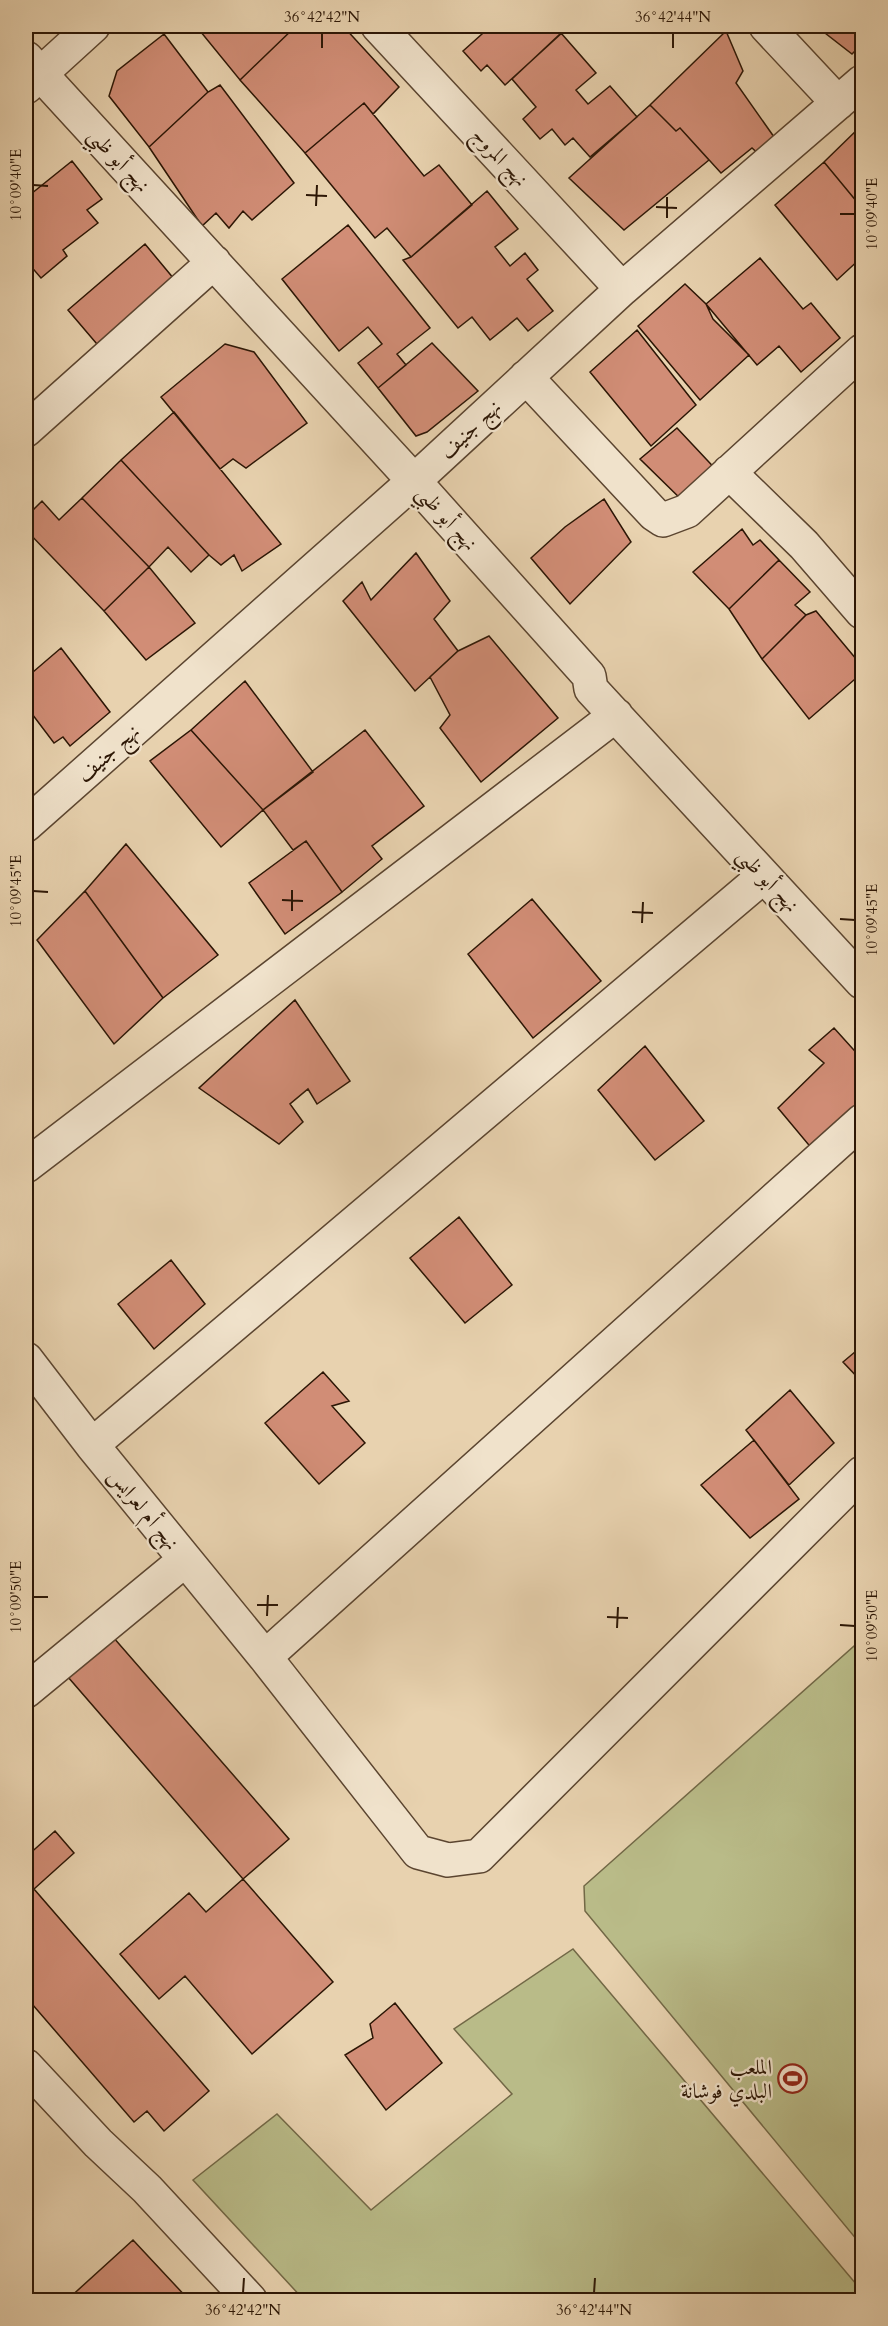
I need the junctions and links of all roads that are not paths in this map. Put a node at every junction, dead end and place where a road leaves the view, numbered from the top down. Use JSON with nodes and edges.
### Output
{"nodes":[{"id":1,"x":93,"y":26,"type":"edge"},
{"id":2,"x":378,"y":26,"type":"edge"},
{"id":3,"x":766,"y":26,"type":"edge"},
{"id":4,"x":31,"y":73,"type":"edge"},
{"id":5,"x":862,"y":82,"type":"edge"},
{"id":6,"x":838,"y":103,"type":"junction"},
{"id":7,"x":214,"y":262,"type":"junction"},
{"id":8,"x":622,"y":289,"type":"junction"},
{"id":9,"x":862,"y":351,"type":"edge"},
{"id":10,"x":526,"y":377,"type":"junction"},
{"id":11,"x":26,"y":430,"type":"edge"},
{"id":12,"x":729,"y":472,"type":"junction"},
{"id":13,"x":414,"y":481,"type":"junction"},
{"id":14,"x":862,"y":612,"type":"edge"},
{"id":15,"x":616,"y":715,"type":"junction"},
{"id":16,"x":26,"y":825,"type":"edge"},
{"id":17,"x":764,"y":876,"type":"junction"},
{"id":18,"x":862,"y":982,"type":"edge"},
{"id":19,"x":862,"y":1121,"type":"edge"},
{"id":20,"x":26,"y":1166,"type":"edge"},
{"id":21,"x":26,"y":1359,"type":"edge"},
{"id":22,"x":92,"y":1444,"type":"junction"},
{"id":23,"x":862,"y":1473,"type":"edge"},
{"id":24,"x":185,"y":1560,"type":"junction"},
{"id":25,"x":265,"y":1657,"type":"junction"},
{"id":26,"x":26,"y":1691,"type":"edge"},
{"id":27,"x":26,"y":2066,"type":"edge"},
{"id":28,"x":250,"y":2301,"type":"edge"}],
"edges":[{"from":1,"to":4,"type":"street"},
{"from":2,"to":8,"type":"street","name":"نهج المروج"},
{"from":3,"to":6,"type":"street"},
{"from":4,"to":7,"type":"street","name":"نهج أبو ظبي"},
{"from":5,"to":6,"type":"street","name":"نهج جنيف"},
{"from":6,"to":8,"type":"street","name":"نهج جنيف"},
{"from":7,"to":11,"type":"street"},
{"from":7,"to":13,"type":"street","name":"نهج أبو ظبي"},
{"from":8,"to":10,"type":"street","name":"نهج جنيف"},
{"from":9,"to":12,"type":"street"},
{"from":10,"to":12,"type":"street"},
{"from":10,"to":13,"type":"street","name":"نهج جنيف"},
{"from":12,"to":14,"type":"street"},
{"from":13,"to":15,"type":"street","name":"نهج أبو ظبي"},
{"from":13,"to":16,"type":"street","name":"نهج جنيف"},
{"from":15,"to":17,"type":"street","name":"نهج أبو ظبي"},
{"from":15,"to":20,"type":"street"},
{"from":17,"to":18,"type":"street","name":"نهج أبو ظبي"},
{"from":17,"to":22,"type":"street"},
{"from":19,"to":25,"type":"street"},
{"from":21,"to":22,"type":"street","name":"نهج أم لعرايس"},
{"from":22,"to":24,"type":"street","name":"نهج أم لعرايس"},
{"from":23,"to":25,"type":"street","name":"نهج أم لعرايس"},
{"from":24,"to":25,"type":"street","name":"نهج أم لعرايس"},
{"from":24,"to":26,"type":"street"},
{"from":27,"to":28,"type":"street"}]}
